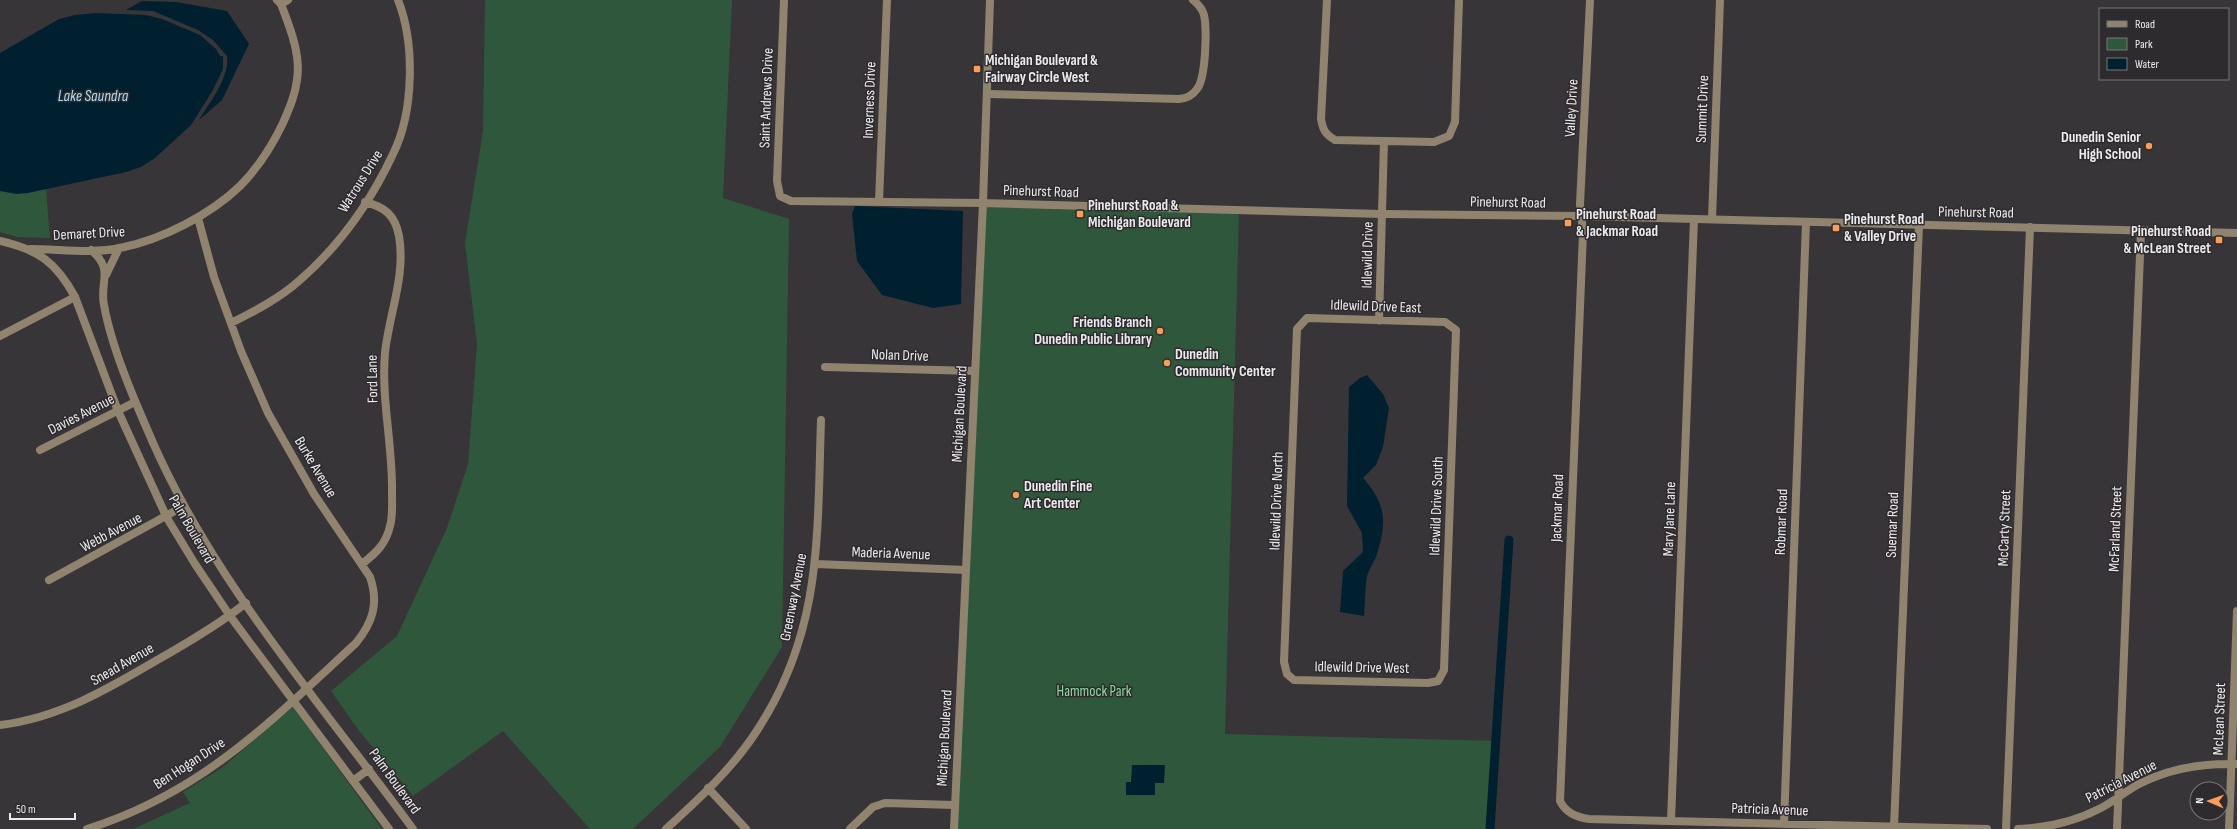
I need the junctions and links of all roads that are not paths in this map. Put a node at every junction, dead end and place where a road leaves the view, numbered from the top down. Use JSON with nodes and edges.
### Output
{"nodes":[{"id":1,"x":398,"y":0,"type":"edge"},
{"id":2,"x":784,"y":0,"type":"edge"},
{"id":3,"x":886,"y":0,"type":"edge"},
{"id":4,"x":990,"y":0,"type":"edge"},
{"id":5,"x":1194,"y":0,"type":"edge"},
{"id":6,"x":1327,"y":0,"type":"edge"},
{"id":7,"x":1459,"y":0,"type":"edge"},
{"id":8,"x":1590,"y":0,"type":"edge"},
{"id":9,"x":1720,"y":0,"type":"edge"},
{"id":10,"x":282,"y":1,"type":"edge"},
{"id":11,"x":987,"y":94,"type":"junction"},
{"id":12,"x":1384,"y":141,"type":"junction"},
{"id":13,"x":780,"y":196,"type":"joint"},
{"id":14,"x":365,"y":202,"type":"junction"},
{"id":15,"x":879,"y":202,"type":"junction"},
{"id":16,"x":983,"y":203,"type":"junction"},
{"id":17,"x":1382,"y":214,"type":"junction"},
{"id":18,"x":1582,"y":216,"type":"junction"},
{"id":19,"x":198,"y":218,"type":"junction"},
{"id":20,"x":1694,"y":219,"type":"junction"},
{"id":21,"x":1712,"y":219,"type":"junction"},
{"id":22,"x":1806,"y":222,"type":"junction"},
{"id":23,"x":1918,"y":225,"type":"junction"},
{"id":24,"x":2030,"y":227,"type":"junction"},
{"id":25,"x":2142,"y":230,"type":"junction"},
{"id":26,"x":2237,"y":233,"type":"edge"},
{"id":27,"x":0,"y":242,"type":"edge"},
{"id":28,"x":119,"y":248,"type":"junction"},
{"id":29,"x":29,"y":249,"type":"junction"},
{"id":30,"x":91,"y":250,"type":"junction"},
{"id":31,"x":106,"y":275,"type":"junction"},
{"id":32,"x":75,"y":297,"type":"junction"},
{"id":33,"x":1379,"y":320,"type":"junction"},
{"id":34,"x":231,"y":323,"type":"junction"},
{"id":35,"x":1297,"y":330,"type":"joint"},
{"id":36,"x":1456,"y":330,"type":"joint"},
{"id":37,"x":0,"y":336,"type":"edge"},
{"id":38,"x":825,"y":367,"type":"dead end"},
{"id":39,"x":975,"y":371,"type":"junction"},
{"id":40,"x":135,"y":402,"type":"junction"},
{"id":41,"x":118,"y":411,"type":"junction"},
{"id":42,"x":821,"y":420,"type":"dead end"},
{"id":43,"x":40,"y":450,"type":"dead end"},
{"id":44,"x":184,"y":506,"type":"junction"},
{"id":45,"x":167,"y":518,"type":"junction"},
{"id":46,"x":362,"y":564,"type":"junction"},
{"id":47,"x":816,"y":564,"type":"junction"},
{"id":48,"x":966,"y":570,"type":"junction"},
{"id":49,"x":49,"y":580,"type":"dead end"},
{"id":50,"x":246,"y":603,"type":"junction"},
{"id":51,"x":2237,"y":611,"type":"edge"},
{"id":52,"x":230,"y":616,"type":"junction"},
{"id":53,"x":1287,"y":674,"type":"joint"},
{"id":54,"x":1438,"y":681,"type":"joint"},
{"id":55,"x":307,"y":688,"type":"junction"},
{"id":56,"x":294,"y":700,"type":"junction"},
{"id":57,"x":0,"y":725,"type":"edge"},
{"id":58,"x":2234,"y":764,"type":"edge"},
{"id":59,"x":369,"y":769,"type":"junction"},
{"id":60,"x":353,"y":781,"type":"junction"},
{"id":61,"x":708,"y":788,"type":"junction"},
{"id":62,"x":2118,"y":797,"type":"junction"},
{"id":63,"x":1560,"y":800,"type":"joint"},
{"id":64,"x":955,"y":805,"type":"junction"},
{"id":65,"x":1671,"y":820,"type":"junction"},
{"id":66,"x":1784,"y":824,"type":"junction"},
{"id":67,"x":1894,"y":826,"type":"junction"},
{"id":68,"x":87,"y":829,"type":"edge"},
{"id":69,"x":389,"y":829,"type":"edge"},
{"id":70,"x":413,"y":829,"type":"edge"},
{"id":71,"x":666,"y":829,"type":"edge"},
{"id":72,"x":746,"y":829,"type":"edge"},
{"id":73,"x":850,"y":829,"type":"edge"},
{"id":74,"x":954,"y":829,"type":"edge"},
{"id":75,"x":1987,"y":829,"type":"edge"},
{"id":76,"x":2006,"y":829,"type":"edge"},
{"id":77,"x":2018,"y":829,"type":"edge"},
{"id":78,"x":2117,"y":829,"type":"edge"},
{"id":79,"x":2228,"y":829,"type":"edge"}],
"edges":[{"from":1,"to":14,"type":"street","name":"Watrous Drive"},
{"from":2,"to":13,"type":"street","name":"Saint Andrews Drive"},
{"from":3,"to":15,"type":"street","name":"Inverness Drive"},
{"from":4,"to":11,"type":"street","name":"Michigan Boulevard"},
{"from":5,"to":11,"type":"street"},
{"from":6,"to":12,"type":"street"},
{"from":7,"to":12,"type":"street"},
{"from":8,"to":18,"type":"street","name":"Valley Drive"},
{"from":9,"to":21,"type":"street","name":"Summit Drive"},
{"from":10,"to":19,"type":"street","name":"Demaret Drive"},
{"from":11,"to":16,"type":"street","name":"Michigan Boulevard"},
{"from":12,"to":17,"type":"street","name":"Idlewild Drive"},
{"from":13,"to":15,"type":"street","name":"Pinehurst Road"},
{"from":14,"to":34,"type":"street","name":"Watrous Drive"},
{"from":14,"to":46,"type":"street","name":"Ford Lane"},
{"from":15,"to":16,"type":"street","name":"Pinehurst Road"},
{"from":16,"to":17,"type":"street","name":"Pinehurst Road"},
{"from":16,"to":39,"type":"street","name":"Michigan Boulevard"},
{"from":17,"to":18,"type":"street","name":"Pinehurst Road"},
{"from":17,"to":33,"type":"street","name":"Idlewild Drive"},
{"from":18,"to":20,"type":"street","name":"Pinehurst Road"},
{"from":18,"to":63,"type":"street","name":"Jackmar Road"},
{"from":19,"to":28,"type":"street","name":"Demaret Drive"},
{"from":19,"to":34,"type":"street","name":"Burke Avenue"},
{"from":20,"to":21,"type":"street","name":"Pinehurst Road"},
{"from":20,"to":65,"type":"street","name":"Mary Jane Lane"},
{"from":21,"to":22,"type":"street","name":"Pinehurst Road"},
{"from":22,"to":23,"type":"street","name":"Pinehurst Road"},
{"from":22,"to":66,"type":"street","name":"Robmar Road"},
{"from":23,"to":24,"type":"street","name":"Pinehurst Road"},
{"from":23,"to":67,"type":"street","name":"Suemar Road"},
{"from":24,"to":25,"type":"street","name":"Pinehurst Road"},
{"from":24,"to":76,"type":"street","name":"McCarty Street"},
{"from":25,"to":26,"type":"street","name":"Pinehurst Road"},
{"from":25,"to":62,"type":"street","name":"McFarland Street"},
{"from":27,"to":29,"type":"street","name":"Palm Boulevard"},
{"from":28,"to":30,"type":"street","name":"Demaret Drive"},
{"from":28,"to":31,"type":"street"},
{"from":29,"to":30,"type":"street","name":"Demaret Drive"},
{"from":29,"to":32,"type":"street","name":"Palm Boulevard"},
{"from":30,"to":31,"type":"street","name":"Palm Boulevard"},
{"from":31,"to":40,"type":"street","name":"Palm Boulevard"},
{"from":32,"to":37,"type":"street"},
{"from":32,"to":41,"type":"street","name":"Palm Boulevard"},
{"from":33,"to":35,"type":"street","name":"Idlewild Drive East"},
{"from":33,"to":36,"type":"street","name":"Idlewild Drive East"},
{"from":34,"to":46,"type":"street","name":"Burke Avenue"},
{"from":35,"to":53,"type":"street","name":"Idlewild Drive North"},
{"from":36,"to":54,"type":"street","name":"Idlewild Drive South"},
{"from":38,"to":39,"type":"street","name":"Nolan Drive"},
{"from":39,"to":48,"type":"street","name":"Michigan Boulevard"},
{"from":40,"to":41,"type":"street","name":"Davies Avenue"},
{"from":40,"to":44,"type":"street","name":"Palm Boulevard"},
{"from":41,"to":43,"type":"street","name":"Davies Avenue"},
{"from":41,"to":45,"type":"street","name":"Palm Boulevard"},
{"from":42,"to":47,"type":"street","name":"Greenway Avenue"},
{"from":44,"to":45,"type":"street","name":"Webb Avenue"},
{"from":44,"to":50,"type":"street","name":"Palm Boulevard"},
{"from":45,"to":49,"type":"street","name":"Webb Avenue"},
{"from":45,"to":52,"type":"street","name":"Palm Boulevard"},
{"from":46,"to":55,"type":"street","name":"Burke Avenue"},
{"from":47,"to":48,"type":"street","name":"Maderia Avenue"},
{"from":47,"to":61,"type":"street","name":"Greenway Avenue"},
{"from":48,"to":64,"type":"street","name":"Michigan Boulevard"},
{"from":50,"to":52,"type":"street","name":"Snead Avenue"},
{"from":50,"to":55,"type":"street","name":"Palm Boulevard"},
{"from":51,"to":58,"type":"street","name":"McLean Street"},
{"from":52,"to":56,"type":"street","name":"Palm Boulevard"},
{"from":52,"to":57,"type":"street","name":"Snead Avenue"},
{"from":53,"to":54,"type":"street","name":"Idlewild Drive West"},
{"from":55,"to":56,"type":"street","name":"Burke Avenue"},
{"from":55,"to":59,"type":"street","name":"Palm Boulevard"},
{"from":56,"to":60,"type":"street","name":"Palm Boulevard"},
{"from":56,"to":68,"type":"street","name":"Ben Hogan Drive"},
{"from":58,"to":62,"type":"street","name":"Patricia Avenue"},
{"from":58,"to":79,"type":"street","name":"McLean Street"},
{"from":59,"to":60,"type":"street"},
{"from":59,"to":70,"type":"street","name":"Palm Boulevard"},
{"from":60,"to":69,"type":"street","name":"Palm Boulevard"},
{"from":61,"to":71,"type":"street","name":"Greenway Avenue"},
{"from":61,"to":72,"type":"street"},
{"from":62,"to":77,"type":"street","name":"Patricia Avenue"},
{"from":62,"to":78,"type":"street","name":"McFarland Street"},
{"from":63,"to":65,"type":"street","name":"Patricia Avenue"},
{"from":64,"to":73,"type":"street"},
{"from":64,"to":74,"type":"street","name":"Michigan Boulevard"},
{"from":65,"to":66,"type":"street","name":"Patricia Avenue"},
{"from":66,"to":67,"type":"street","name":"Patricia Avenue"},
{"from":67,"to":75,"type":"street","name":"Patricia Avenue"}]}
